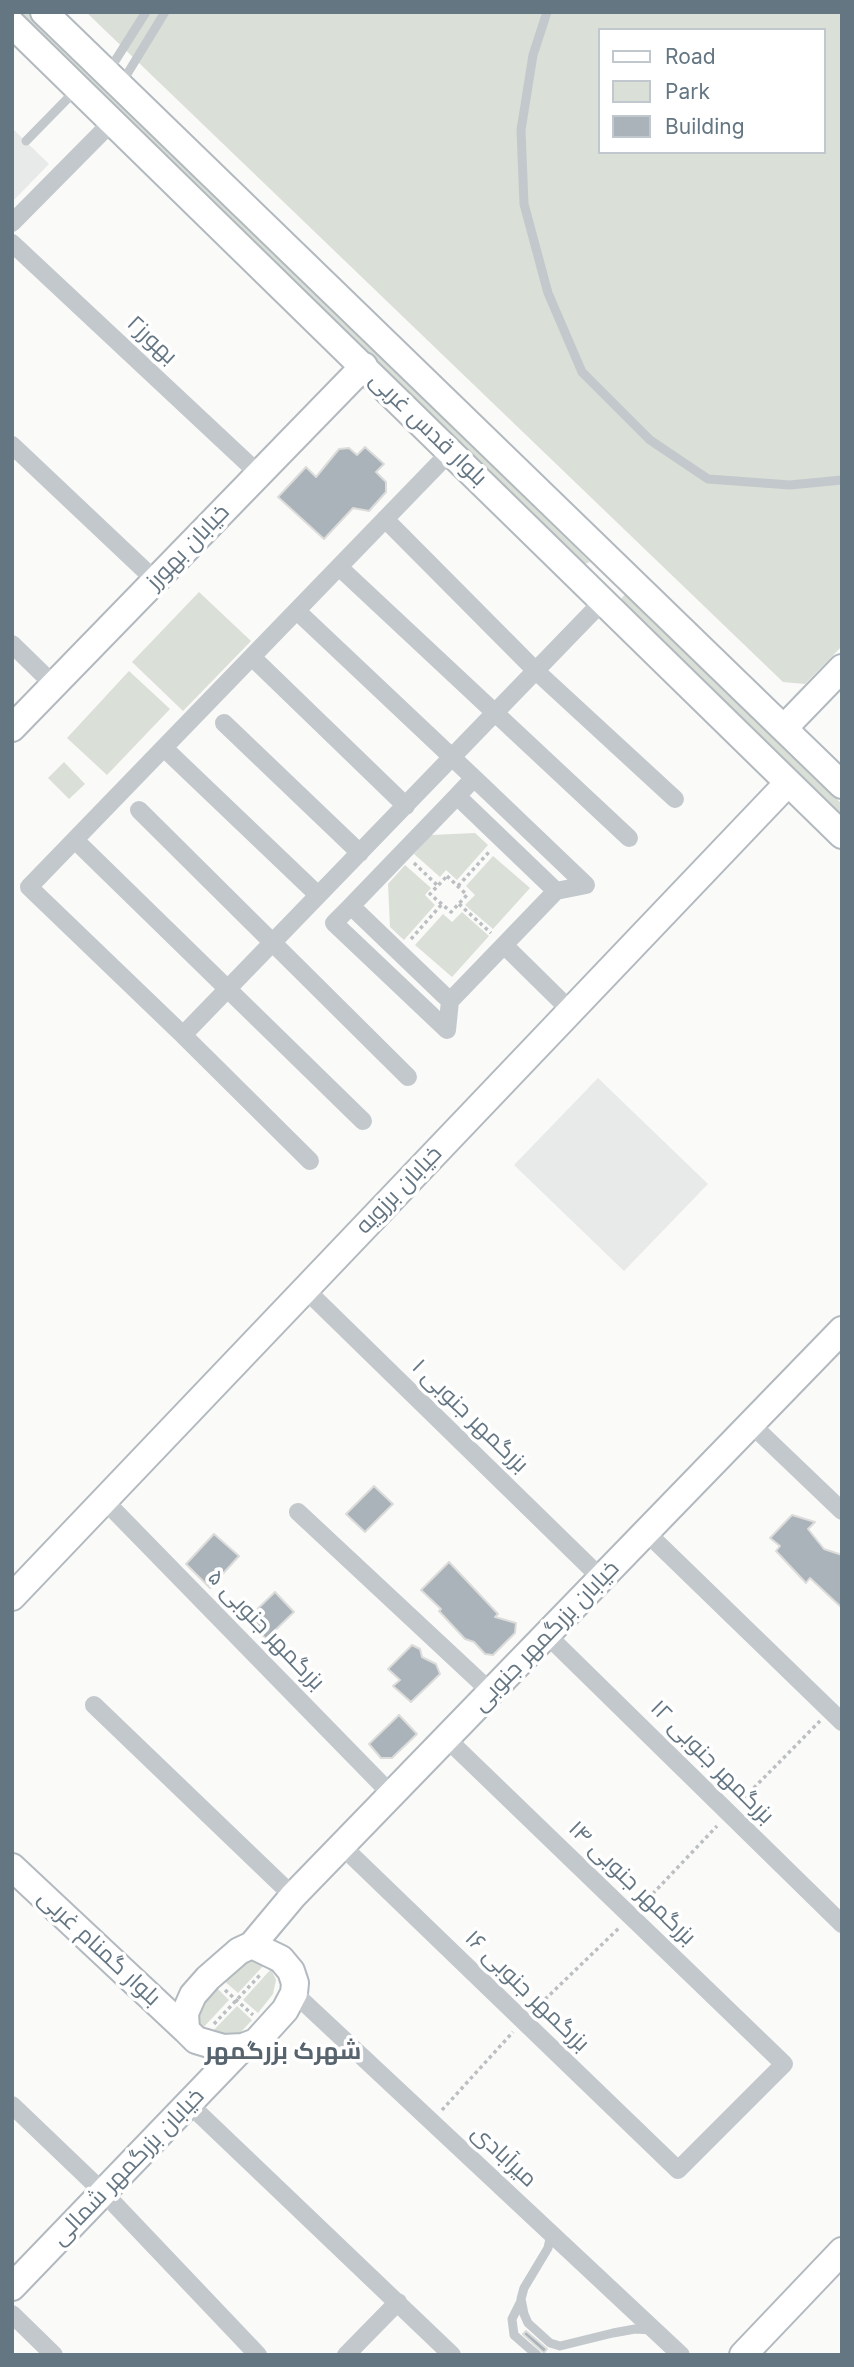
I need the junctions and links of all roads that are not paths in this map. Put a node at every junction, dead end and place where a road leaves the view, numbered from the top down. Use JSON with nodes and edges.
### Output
{"nodes":[{"id":1,"x":44,"y":12,"type":"edge"},
{"id":2,"x":146,"y":12,"type":"edge"},
{"id":3,"x":165,"y":12,"type":"edge"},
{"id":4,"x":547,"y":12,"type":"edge"},
{"id":5,"x":12,"y":24,"type":"edge"},
{"id":6,"x":114,"y":80,"type":"junction"},
{"id":7,"x":78,"y":87,"type":"junction"},
{"id":8,"x":113,"y":121,"type":"junction"},
{"id":9,"x":26,"y":141,"type":"dead end"},
{"id":10,"x":12,"y":223,"type":"edge"},
{"id":11,"x":12,"y":243,"type":"edge"},
{"id":12,"x":364,"y":366,"type":"junction"},
{"id":13,"x":12,"y":445,"type":"edge"},
{"id":14,"x":451,"y":451,"type":"junction"},
{"id":15,"x":259,"y":474,"type":"junction"},
{"id":16,"x":842,"y":480,"type":"edge"},
{"id":17,"x":385,"y":519,"type":"junction"},
{"id":18,"x":615,"y":565,"type":"junction"},
{"id":19,"x":339,"y":567,"type":"junction"},
{"id":20,"x":156,"y":581,"type":"junction"},
{"id":21,"x":598,"y":596,"type":"junction"},
{"id":22,"x":297,"y":611,"type":"junction"},
{"id":23,"x":12,"y":644,"type":"edge"},
{"id":24,"x":252,"y":657,"type":"junction"},
{"id":25,"x":842,"y":668,"type":"edge"},
{"id":26,"x":536,"y":671,"type":"junction"},
{"id":27,"x":54,"y":685,"type":"junction"},
{"id":28,"x":495,"y":713,"type":"junction"},
{"id":29,"x":224,"y":723,"type":"dead end"},
{"id":30,"x":12,"y":728,"type":"edge"},
{"id":31,"x":783,"y":728,"type":"junction"},
{"id":32,"x":164,"y":748,"type":"junction"},
{"id":33,"x":452,"y":758,"type":"junction"},
{"id":34,"x":474,"y":778,"type":"junction"},
{"id":35,"x":787,"y":783,"type":"junction"},
{"id":36,"x":842,"y":785,"type":"edge"},
{"id":37,"x":457,"y":796,"type":"junction"},
{"id":38,"x":675,"y":799,"type":"dead end"},
{"id":39,"x":406,"y":806,"type":"junction"},
{"id":40,"x":139,"y":810,"type":"dead end"},
{"id":41,"x":842,"y":835,"type":"edge"},
{"id":42,"x":629,"y":838,"type":"dead end"},
{"id":43,"x":75,"y":841,"type":"junction"},
{"id":44,"x":359,"y":853,"type":"junction"},
{"id":45,"x":556,"y":891,"type":"junction"},
{"id":46,"x":318,"y":895,"type":"junction"},
{"id":47,"x":351,"y":906,"type":"junction"},
{"id":48,"x":272,"y":943,"type":"junction"},
{"id":49,"x":505,"y":945,"type":"junction"},
{"id":50,"x":227,"y":989,"type":"junction"},
{"id":51,"x":450,"y":1001,"type":"junction"},
{"id":52,"x":570,"y":1010,"type":"junction"},
{"id":53,"x":183,"y":1035,"type":"junction"},
{"id":54,"x":408,"y":1077,"type":"dead end"},
{"id":55,"x":363,"y":1121,"type":"dead end"},
{"id":56,"x":310,"y":1161,"type":"dead end"},
{"id":57,"x":305,"y":1289,"type":"junction"},
{"id":58,"x":842,"y":1330,"type":"edge"},
{"id":59,"x":751,"y":1424,"type":"junction"},
{"id":60,"x":104,"y":1500,"type":"junction"},
{"id":61,"x":842,"y":1511,"type":"edge"},
{"id":62,"x":298,"y":1512,"type":"dead end"},
{"id":63,"x":646,"y":1532,"type":"junction"},
{"id":64,"x":601,"y":1578,"type":"junction"},
{"id":65,"x":12,"y":1597,"type":"edge"},
{"id":66,"x":547,"y":1634,"type":"junction"},
{"id":67,"x":491,"y":1692,"type":"junction"},
{"id":68,"x":94,"y":1705,"type":"dead end"},
{"id":69,"x":842,"y":1722,"type":"edge"},
{"id":70,"x":446,"y":1738,"type":"junction"},
{"id":71,"x":392,"y":1795,"type":"junction"},
{"id":72,"x":342,"y":1846,"type":"junction"},
{"id":73,"x":12,"y":1867,"type":"edge"},
{"id":74,"x":293,"y":1896,"type":"junction"},
{"id":75,"x":842,"y":1924,"type":"edge"},
{"id":76,"x":253,"y":1945,"type":"junction"},
{"id":77,"x":294,"y":1993,"type":"junction"},
{"id":78,"x":193,"y":2037,"type":"junction"},
{"id":79,"x":243,"y":2047,"type":"junction"},
{"id":80,"x":188,"y":2103,"type":"junction"},
{"id":81,"x":12,"y":2105,"type":"edge"},
{"id":82,"x":678,"y":2171,"type":"joint"},
{"id":83,"x":104,"y":2193,"type":"junction"},
{"id":84,"x":551,"y":2234,"type":"junction"},
{"id":85,"x":842,"y":2251,"type":"edge"},
{"id":86,"x":12,"y":2287,"type":"edge"},
{"id":87,"x":521,"y":2299,"type":"junction"},
{"id":88,"x":398,"y":2302,"type":"junction"},
{"id":89,"x":12,"y":2314,"type":"edge"},
{"id":90,"x":655,"y":2330,"type":"junction"},
{"id":91,"x":572,"y":2344,"type":"junction"},
{"id":92,"x":54,"y":2355,"type":"edge"},
{"id":93,"x":258,"y":2355,"type":"edge"},
{"id":94,"x":346,"y":2355,"type":"edge"},
{"id":95,"x":452,"y":2355,"type":"edge"},
{"id":96,"x":537,"y":2355,"type":"edge"},
{"id":97,"x":552,"y":2355,"type":"edge"},
{"id":98,"x":681,"y":2355,"type":"edge"},
{"id":99,"x":743,"y":2355,"type":"edge"}],
"edges":[{"from":1,"to":6,"type":"main road","name":"بلوار قدس غربی"},
{"from":2,"to":6,"type":"lane"},
{"from":3,"to":6,"type":"lane"},
{"from":4,"to":16,"type":"lane"},
{"from":5,"to":7,"type":"main road","name":"بلوار قدس غربی"},
{"from":6,"to":18,"type":"main road","name":"بلوار قدس غربی"},
{"from":7,"to":8,"type":"main road","name":"بلوار قدس غربی"},
{"from":7,"to":9,"type":"lane"},
{"from":8,"to":10,"type":"street"},
{"from":8,"to":12,"type":"main road","name":"بلوار قدس غربی"},
{"from":11,"to":15,"type":"street","name":"بهورز۲"},
{"from":12,"to":14,"type":"main road","name":"بلوار قدس غربی"},
{"from":12,"to":15,"type":"main road","name":"خیابان بهورز"},
{"from":13,"to":20,"type":"street"},
{"from":14,"to":17,"type":"street"},
{"from":14,"to":21,"type":"main road","name":"بلوار قدس غربی"},
{"from":15,"to":20,"type":"main road","name":"خیابان بهورز"},
{"from":17,"to":19,"type":"street"},
{"from":17,"to":26,"type":"street"},
{"from":18,"to":21,"type":"main road"},
{"from":18,"to":31,"type":"main road","name":"بلوار قدس غربی"},
{"from":19,"to":22,"type":"street"},
{"from":19,"to":28,"type":"street"},
{"from":20,"to":27,"type":"main road","name":"خیابان بهورز"},
{"from":21,"to":26,"type":"street"},
{"from":21,"to":35,"type":"main road","name":"بلوار قدس غربی"},
{"from":22,"to":24,"type":"street"},
{"from":22,"to":33,"type":"street"},
{"from":23,"to":27,"type":"street"},
{"from":24,"to":32,"type":"street"},
{"from":24,"to":39,"type":"street"},
{"from":25,"to":31,"type":"main road"},
{"from":26,"to":28,"type":"street"},
{"from":26,"to":38,"type":"street"},
{"from":27,"to":30,"type":"main road","name":"خیابان بهورز"},
{"from":28,"to":33,"type":"street"},
{"from":28,"to":42,"type":"street"},
{"from":29,"to":44,"type":"street"},
{"from":31,"to":36,"type":"main road","name":"بلوار قدس غربی"},
{"from":32,"to":43,"type":"street"},
{"from":32,"to":46,"type":"street"},
{"from":33,"to":34,"type":"street"},
{"from":33,"to":39,"type":"street"},
{"from":34,"to":37,"type":"street"},
{"from":34,"to":45,"type":"street"},
{"from":35,"to":41,"type":"main road","name":"بلوار قدس غربی"},
{"from":35,"to":52,"type":"main road","name":"خیابان برزویه"},
{"from":37,"to":45,"type":"street"},
{"from":37,"to":47,"type":"street"},
{"from":39,"to":44,"type":"street"},
{"from":40,"to":48,"type":"street"},
{"from":43,"to":50,"type":"street"},
{"from":43,"to":53,"type":"street"},
{"from":44,"to":46,"type":"street"},
{"from":45,"to":49,"type":"street"},
{"from":46,"to":48,"type":"street"},
{"from":47,"to":51,"type":"street"},
{"from":47,"to":51,"type":"street"},
{"from":48,"to":50,"type":"street"},
{"from":48,"to":54,"type":"street"},
{"from":49,"to":51,"type":"street"},
{"from":49,"to":52,"type":"street"},
{"from":50,"to":53,"type":"street"},
{"from":50,"to":55,"type":"street"},
{"from":52,"to":57,"type":"main road","name":"خیابان برزویه"},
{"from":53,"to":56,"type":"street"},
{"from":57,"to":60,"type":"main road","name":"خیابان برزویه"},
{"from":57,"to":64,"type":"street","name":"بزرگمهر جنوبی ۱"},
{"from":58,"to":59,"type":"main road","name":"خیابان بزرگمهر جنوبی"},
{"from":59,"to":61,"type":"street"},
{"from":59,"to":63,"type":"main road","name":"خیابان بزرگمهر جنوبی"},
{"from":60,"to":65,"type":"main road","name":"خیابان برزویه"},
{"from":60,"to":71,"type":"street","name":"بزرگمهر جنوبی ۵"},
{"from":62,"to":67,"type":"street"},
{"from":63,"to":64,"type":"main road","name":"خیابان بزرگمهر جنوبی"},
{"from":63,"to":69,"type":"street"},
{"from":64,"to":66,"type":"main road","name":"خیابان بزرگمهر جنوبی"},
{"from":66,"to":67,"type":"main road","name":"خیابان بزرگمهر جنوبی"},
{"from":66,"to":75,"type":"street","name":"بزرگمهر جنوبی ۱۲"},
{"from":67,"to":70,"type":"main road","name":"خیابان بزرگمهر جنوبی"},
{"from":68,"to":74,"type":"street"},
{"from":70,"to":71,"type":"main road","name":"خیابان بزرگمهر جنوبی"},
{"from":70,"to":82,"type":"street","name":"بزرگمهر جنوبی ۱۴"},
{"from":71,"to":72,"type":"main road","name":"خیابان بزرگمهر جنوبی"},
{"from":72,"to":74,"type":"main road","name":"خیابان بزرگمهر جنوبی"},
{"from":72,"to":82,"type":"street","name":"بزرگمهر جنوبی ۱۶"},
{"from":73,"to":78,"type":"main road","name":"بلوار گمنام غربی"},
{"from":74,"to":76,"type":"main road","name":"خیابان بزرگمهر جنوبی"},
{"from":76,"to":77,"type":"main road"},
{"from":76,"to":78,"type":"main road","name":"خیابان بزرگمهر جنوبی"},
{"from":77,"to":79,"type":"main road","name":"خیابان بزرگمهر شمالی"},
{"from":77,"to":84,"type":"street","name":"میرآبادی"},
{"from":78,"to":79,"type":"main road"},
{"from":78,"to":80,"type":"main road","name":"خیابان بزرگمهر جنوبی"},
{"from":79,"to":80,"type":"main road","name":"خیابان بزرگمهر شمالی"},
{"from":80,"to":83,"type":"main road","name":"خیابان بزرگمهر شمالی"},
{"from":80,"to":88,"type":"street"},
{"from":81,"to":83,"type":"street"},
{"from":83,"to":86,"type":"main road","name":"خیابان بزرگمهر شمالی"},
{"from":83,"to":93,"type":"street"},
{"from":84,"to":87,"type":"lane"},
{"from":84,"to":90,"type":"street","name":"میرآبادی"},
{"from":85,"to":99,"type":"main road"},
{"from":87,"to":91,"type":"lane"},
{"from":87,"to":96,"type":"lane"},
{"from":88,"to":94,"type":"street"},
{"from":88,"to":95,"type":"street"},
{"from":89,"to":92,"type":"street"},
{"from":90,"to":91,"type":"lane"},
{"from":90,"to":98,"type":"street","name":"میرآبادی"},
{"from":91,"to":97,"type":"lane"}]}
